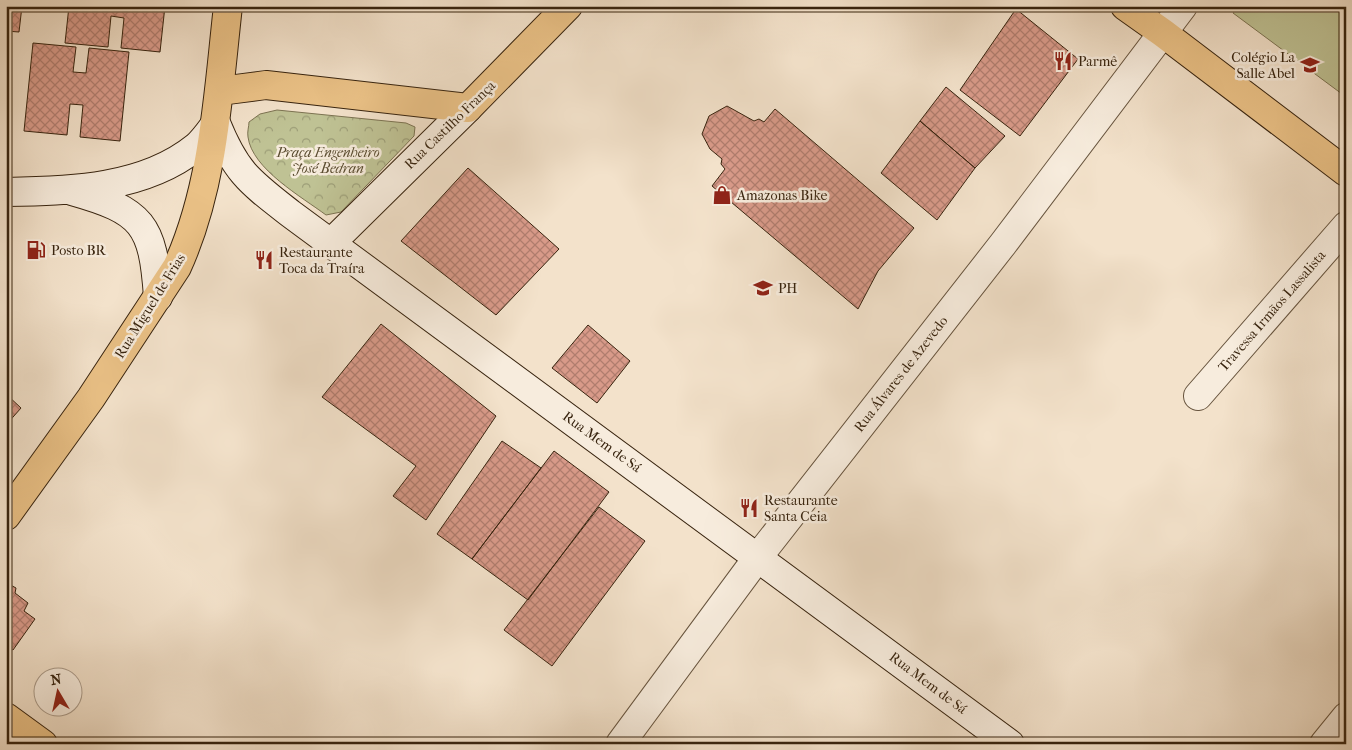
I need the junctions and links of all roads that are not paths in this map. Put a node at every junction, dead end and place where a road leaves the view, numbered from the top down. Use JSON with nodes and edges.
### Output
{"nodes":[{"id":1,"x":228,"y":6,"type":"edge"},
{"id":2,"x":568,"y":6,"type":"edge"},
{"id":3,"x":1125,"y":6,"type":"edge"},
{"id":4,"x":1183,"y":6,"type":"edge"},
{"id":5,"x":1163,"y":33,"type":"junction"},
{"id":6,"x":220,"y":91,"type":"junction"},
{"id":7,"x":468,"y":108,"type":"junction"},
{"id":8,"x":216,"y":123,"type":"junction"},
{"id":9,"x":1346,"y":172,"type":"edge"},
{"id":10,"x":71,"y":191,"type":"junction"},
{"id":11,"x":6,"y":192,"type":"edge"},
{"id":12,"x":1346,"y":226,"type":"edge"},
{"id":13,"x":331,"y":243,"type":"junction"},
{"id":14,"x":158,"y":297,"type":"junction"},
{"id":15,"x":1198,"y":396,"type":"dead end"},
{"id":16,"x":6,"y":516,"type":"edge"},
{"id":17,"x":758,"y":557,"type":"junction"},
{"id":18,"x":6,"y":717,"type":"edge"},
{"id":19,"x":1346,"y":717,"type":"edge"},
{"id":20,"x":43,"y":744,"type":"edge"},
{"id":21,"x":620,"y":744,"type":"edge"},
{"id":22,"x":1010,"y":744,"type":"edge"},
{"id":23,"x":1324,"y":744,"type":"edge"}],
"edges":[{"from":1,"to":6,"type":"main road","name":"Rua Miguel de Frias"},
{"from":2,"to":7,"type":"main road","name":"Rua Castilho França"},
{"from":3,"to":5,"type":"main road"},
{"from":4,"to":5,"type":"main road","name":"Rua Álvares de Azevedo"},
{"from":5,"to":9,"type":"main road"},
{"from":5,"to":17,"type":"main road","name":"Rua Álvares de Azevedo"},
{"from":6,"to":7,"type":"main road"},
{"from":6,"to":8,"type":"main road","name":"Rua Miguel de Frias"},
{"from":7,"to":13,"type":"main road","name":"Rua Castilho França"},
{"from":8,"to":10,"type":"main road"},
{"from":8,"to":13,"type":"main road","name":"Rua Mem de Sá"},
{"from":8,"to":14,"type":"main road","name":"Rua Miguel de Frias"},
{"from":10,"to":11,"type":"main road"},
{"from":10,"to":14,"type":"main road"},
{"from":12,"to":15,"type":"main road","name":"Travessa Irmãos Lassalista"},
{"from":13,"to":17,"type":"main road","name":"Rua Mem de Sá"},
{"from":14,"to":16,"type":"main road","name":"Rua Miguel de Frias"},
{"from":17,"to":21,"type":"main road","name":"Rua Álvares de Azevedo"},
{"from":17,"to":22,"type":"main road","name":"Rua Mem de Sá"},
{"from":18,"to":20,"type":"main road"},
{"from":19,"to":23,"type":"main road"}]}
